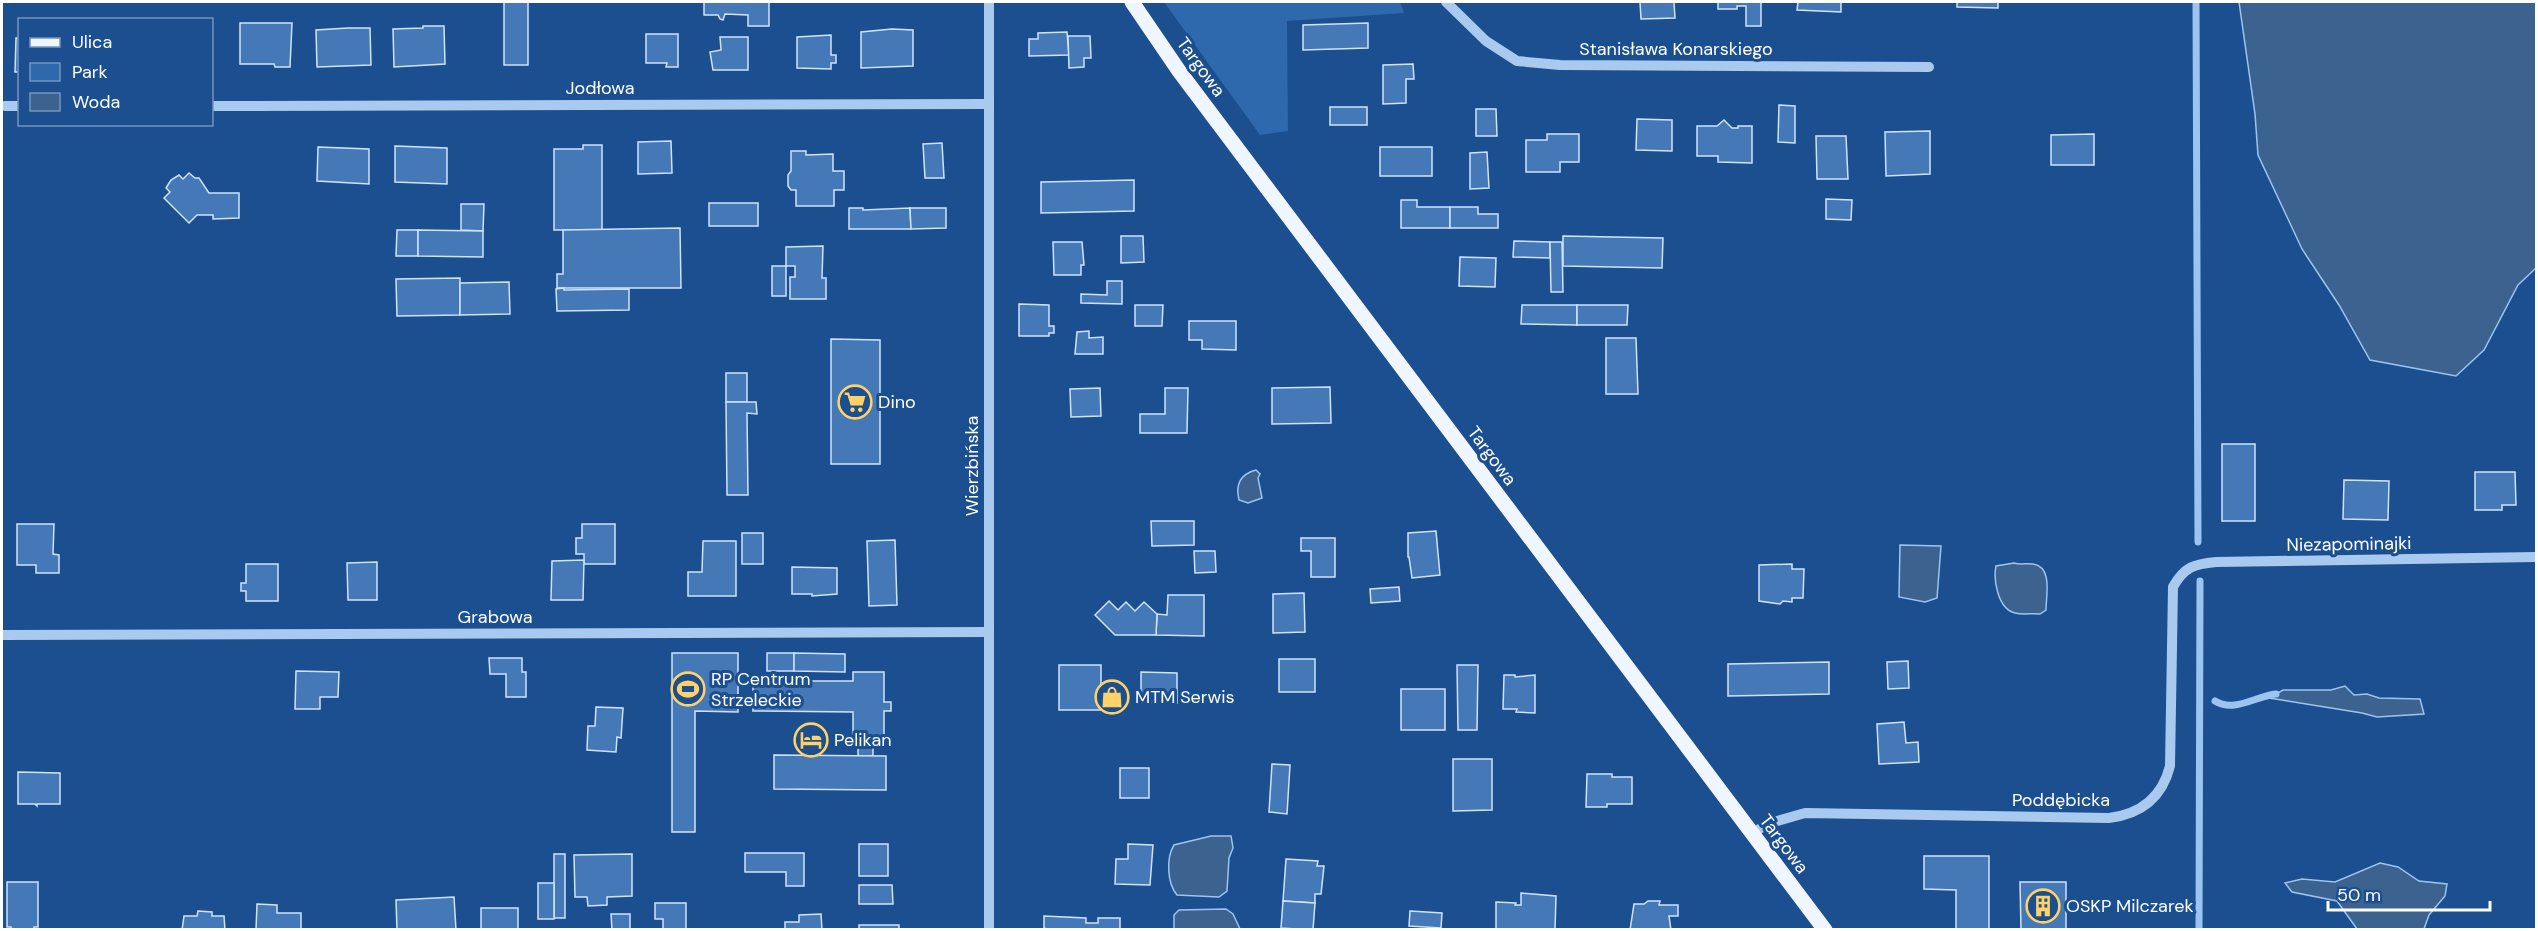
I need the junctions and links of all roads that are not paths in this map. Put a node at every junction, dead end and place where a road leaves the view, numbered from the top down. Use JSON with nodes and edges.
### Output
{"nodes":[{"id":1,"x":989,"y":2,"type":"edge"},
{"id":2,"x":1132,"y":2,"type":"edge"},
{"id":3,"x":1446,"y":2,"type":"edge"},
{"id":4,"x":1929,"y":67,"type":"dead end"},
{"id":5,"x":988,"y":104,"type":"junction"},
{"id":6,"x":5,"y":106,"type":"dead end"},
{"id":7,"x":18,"y":106,"type":"edge"},
{"id":8,"x":213,"y":106,"type":"edge"},
{"id":9,"x":2536,"y":557,"type":"edge"},
{"id":10,"x":2174,"y":587,"type":"joint"},
{"id":11,"x":990,"y":633,"type":"junction"},
{"id":12,"x":2,"y":635,"type":"edge"},
{"id":13,"x":1752,"y":833,"type":"junction"},
{"id":14,"x":989,"y":930,"type":"edge"},
{"id":15,"x":1825,"y":930,"type":"edge"}],
"edges":[{"from":1,"to":5,"type":"street","name":"Wierzbińska"},
{"from":2,"to":13,"type":"main road","name":"Targowa"},
{"from":3,"to":4,"type":"street","name":"Stanisława Konarskiego"},
{"from":5,"to":8,"type":"street","name":"Jodłowa"},
{"from":5,"to":11,"type":"street","name":"Wierzbińska"},
{"from":6,"to":7,"type":"street"},
{"from":9,"to":10,"type":"street","name":"Niezapominajki"},
{"from":10,"to":13,"type":"street","name":"Poddębicka"},
{"from":11,"to":12,"type":"street","name":"Grabowa"},
{"from":11,"to":14,"type":"street","name":"Wierzbińska"},
{"from":13,"to":15,"type":"main road","name":"Targowa"}]}
